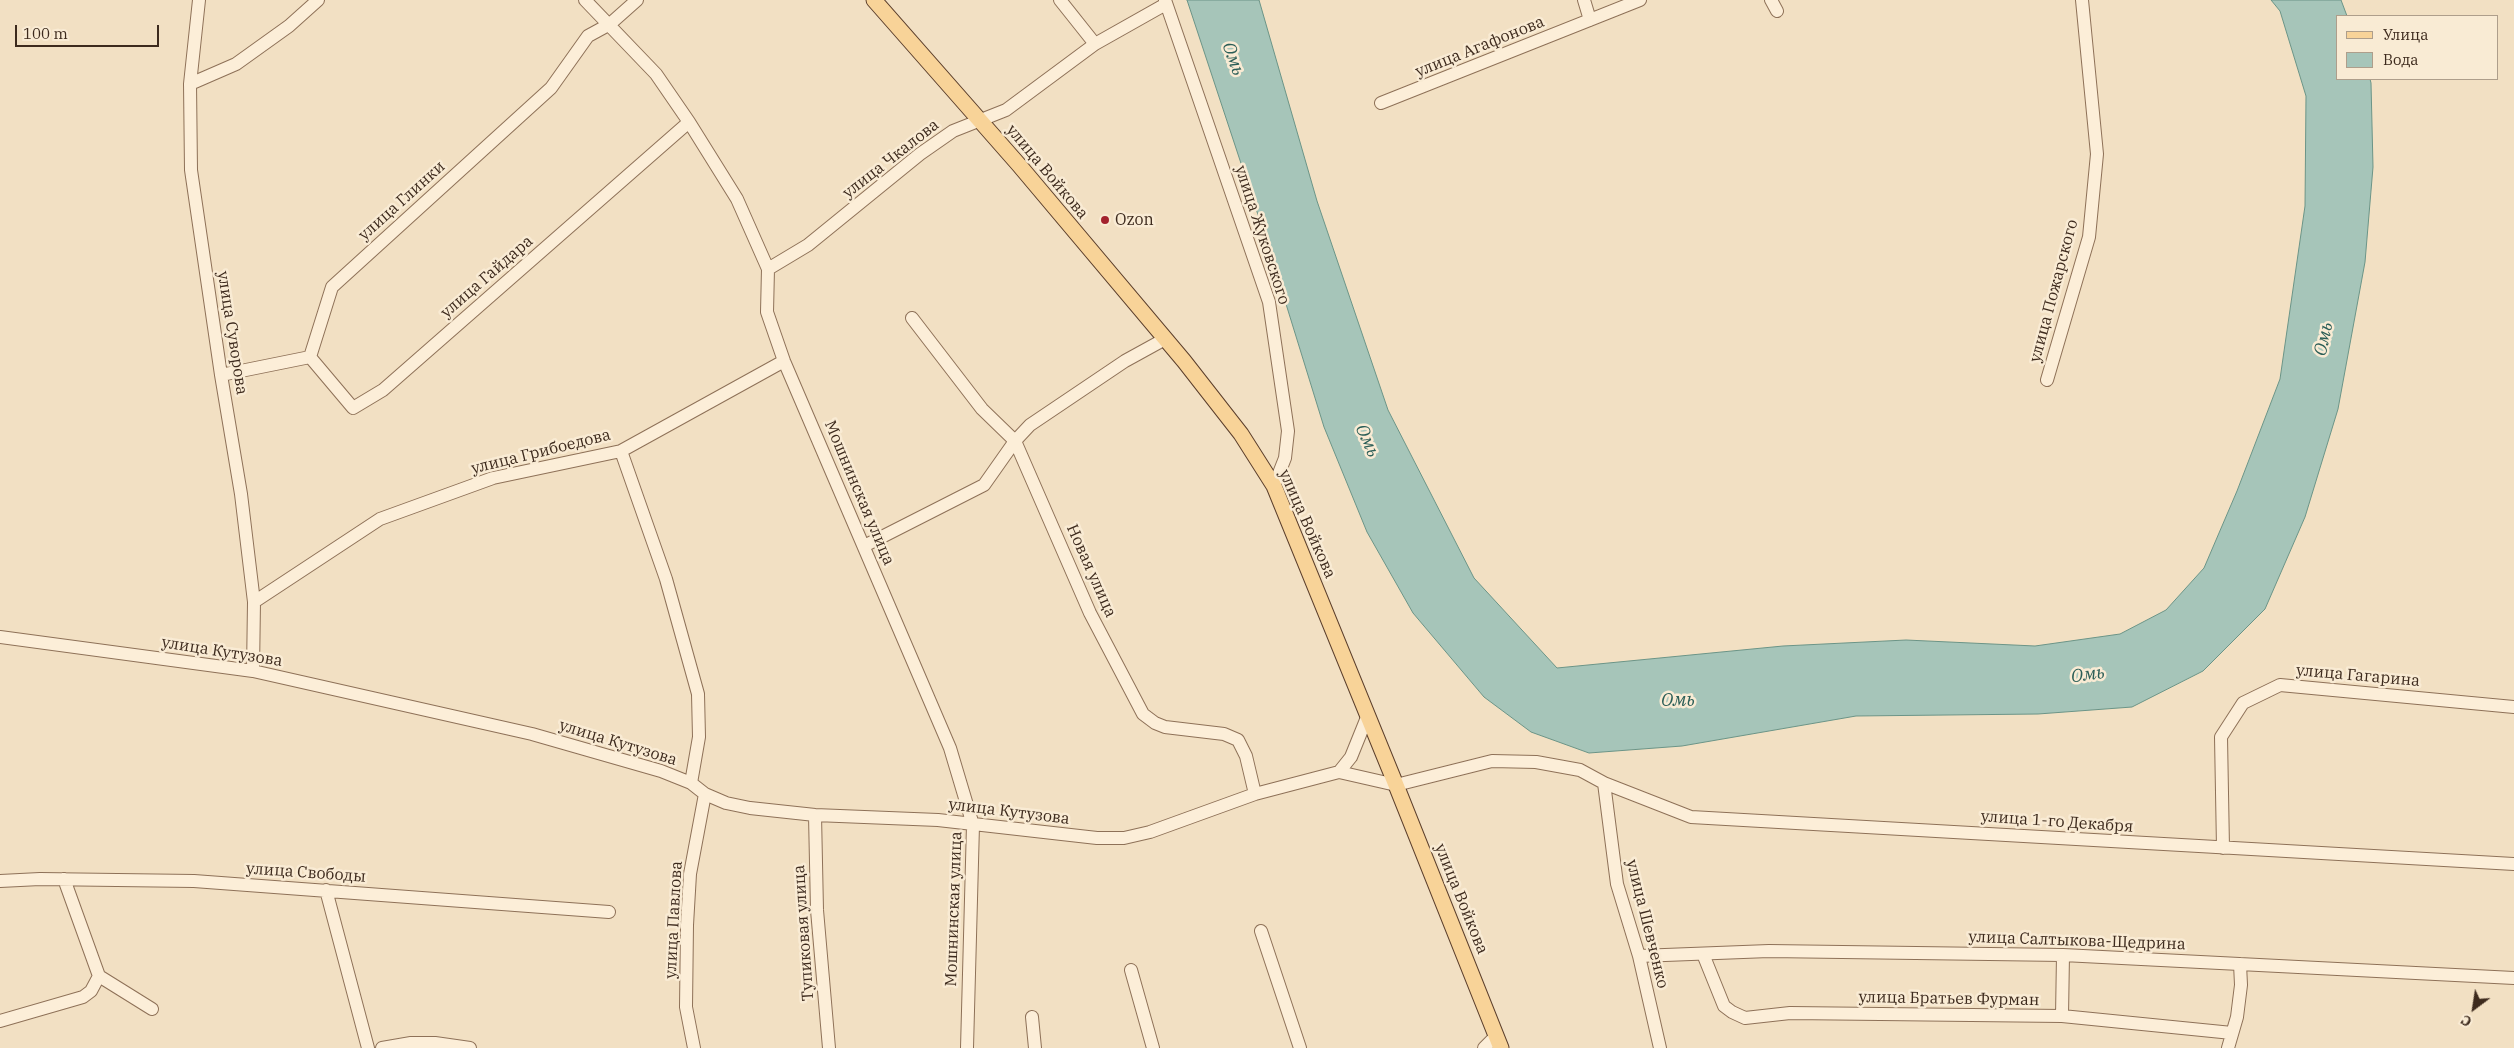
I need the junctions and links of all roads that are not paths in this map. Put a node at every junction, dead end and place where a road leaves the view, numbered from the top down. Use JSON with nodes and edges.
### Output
{"nodes":[{"id":1,"x":199,"y":0,"type":"edge"},
{"id":2,"x":318,"y":0,"type":"edge"},
{"id":3,"x":585,"y":0,"type":"edge"},
{"id":4,"x":637,"y":0,"type":"edge"},
{"id":5,"x":874,"y":0,"type":"edge"},
{"id":6,"x":1060,"y":0,"type":"edge"},
{"id":7,"x":1584,"y":0,"type":"edge"},
{"id":8,"x":1640,"y":0,"type":"edge"},
{"id":9,"x":2082,"y":0,"type":"edge"},
{"id":10,"x":1165,"y":2,"type":"edge"},
{"id":11,"x":1590,"y":20,"type":"junction"},
{"id":12,"x":610,"y":24,"type":"junction"},
{"id":13,"x":1096,"y":44,"type":"junction"},
{"id":14,"x":190,"y":84,"type":"junction"},
{"id":15,"x":1381,"y":103,"type":"dead end"},
{"id":16,"x":689,"y":122,"type":"junction"},
{"id":17,"x":981,"y":122,"type":"junction"},
{"id":18,"x":768,"y":269,"type":"junction"},
{"id":19,"x":912,"y":318,"type":"dead end"},
{"id":20,"x":1165,"y":339,"type":"junction"},
{"id":21,"x":310,"y":357,"type":"junction"},
{"id":22,"x":784,"y":361,"type":"junction"},
{"id":23,"x":221,"y":375,"type":"junction"},
{"id":24,"x":2047,"y":380,"type":"dead end"},
{"id":25,"x":1014,"y":441,"type":"junction"},
{"id":26,"x":621,"y":451,"type":"junction"},
{"id":27,"x":1274,"y":486,"type":"junction"},
{"id":28,"x":864,"y":546,"type":"junction"},
{"id":29,"x":254,"y":602,"type":"junction"},
{"id":30,"x":0,"y":637,"type":"edge"},
{"id":31,"x":253,"y":671,"type":"junction"},
{"id":32,"x":2514,"y":708,"type":"edge"},
{"id":33,"x":1368,"y":714,"type":"junction"},
{"id":34,"x":1339,"y":772,"type":"junction"},
{"id":35,"x":1604,"y":782,"type":"junction"},
{"id":36,"x":690,"y":783,"type":"junction"},
{"id":37,"x":1396,"y":785,"type":"junction"},
{"id":38,"x":706,"y":794,"type":"junction"},
{"id":39,"x":1255,"y":794,"type":"junction"},
{"id":40,"x":815,"y":815,"type":"junction"},
{"id":41,"x":973,"y":824,"type":"junction"},
{"id":42,"x":2223,"y":848,"type":"junction"},
{"id":43,"x":2514,"y":864,"type":"edge"},
{"id":44,"x":64,"y":879,"type":"junction"},
{"id":45,"x":0,"y":881,"type":"edge"},
{"id":46,"x":326,"y":890,"type":"junction"},
{"id":47,"x":609,"y":912,"type":"dead end"},
{"id":48,"x":1261,"y":931,"type":"dead end"},
{"id":49,"x":1703,"y":954,"type":"junction"},
{"id":50,"x":2063,"y":955,"type":"junction"},
{"id":51,"x":1639,"y":956,"type":"junction"},
{"id":52,"x":2240,"y":964,"type":"junction"},
{"id":53,"x":1131,"y":970,"type":"dead end"},
{"id":54,"x":99,"y":976,"type":"junction"},
{"id":55,"x":2514,"y":978,"type":"edge"},
{"id":56,"x":152,"y":1009,"type":"dead end"},
{"id":57,"x":2062,"y":1016,"type":"junction"},
{"id":58,"x":1032,"y":1017,"type":"dead end"},
{"id":59,"x":0,"y":1021,"type":"edge"},
{"id":60,"x":2232,"y":1033,"type":"junction"},
{"id":61,"x":1499,"y":1042,"type":"edge"},
{"id":62,"x":368,"y":1048,"type":"edge"},
{"id":63,"x":382,"y":1048,"type":"edge"},
{"id":64,"x":470,"y":1048,"type":"edge"},
{"id":65,"x":694,"y":1048,"type":"edge"},
{"id":66,"x":830,"y":1048,"type":"edge"},
{"id":67,"x":967,"y":1048,"type":"edge"},
{"id":68,"x":1035,"y":1048,"type":"edge"},
{"id":69,"x":1154,"y":1048,"type":"edge"},
{"id":70,"x":1300,"y":1048,"type":"edge"},
{"id":71,"x":1484,"y":1048,"type":"edge"},
{"id":72,"x":1660,"y":1048,"type":"edge"},
{"id":73,"x":2228,"y":1048,"type":"edge"}],
"edges":[{"from":1,"to":14,"type":"street","name":"улица Суворова"},
{"from":2,"to":14,"type":"street"},
{"from":3,"to":12,"type":"street","name":"Мошнинская улица"},
{"from":4,"to":12,"type":"street","name":"улица Глинки"},
{"from":5,"to":17,"type":"main road","name":"улица Войкова"},
{"from":6,"to":13,"type":"street"},
{"from":7,"to":11,"type":"street"},
{"from":8,"to":11,"type":"street","name":"улица Агафонова"},
{"from":9,"to":24,"type":"street","name":"улица Пожарского"},
{"from":10,"to":13,"type":"street","name":"улица Чкалова"},
{"from":10,"to":27,"type":"street","name":"улица Жуковского"},
{"from":11,"to":15,"type":"street","name":"улица Агафонова"},
{"from":12,"to":16,"type":"street","name":"Мошнинская улица"},
{"from":12,"to":21,"type":"street","name":"улица Глинки"},
{"from":13,"to":17,"type":"street","name":"улица Чкалова"},
{"from":14,"to":23,"type":"street","name":"улица Суворова"},
{"from":16,"to":18,"type":"street","name":"Мошнинская улица"},
{"from":16,"to":21,"type":"street","name":"улица Гайдара"},
{"from":17,"to":18,"type":"street","name":"улица Чкалова"},
{"from":17,"to":20,"type":"main road","name":"улица Войкова"},
{"from":18,"to":22,"type":"street","name":"Мошнинская улица"},
{"from":19,"to":25,"type":"street","name":"Новая улица"},
{"from":20,"to":25,"type":"street"},
{"from":20,"to":27,"type":"main road","name":"улица Войкова"},
{"from":21,"to":23,"type":"street"},
{"from":22,"to":26,"type":"street","name":"улица Грибоедова"},
{"from":22,"to":28,"type":"street","name":"Мошнинская улица"},
{"from":23,"to":29,"type":"street","name":"улица Суворова"},
{"from":25,"to":28,"type":"street"},
{"from":25,"to":39,"type":"street","name":"Новая улица"},
{"from":26,"to":29,"type":"street","name":"улица Грибоедова"},
{"from":26,"to":36,"type":"street"},
{"from":27,"to":33,"type":"main road","name":"улица Войкова"},
{"from":28,"to":41,"type":"street","name":"Мошнинская улица"},
{"from":29,"to":31,"type":"street","name":"улица Суворова"},
{"from":30,"to":31,"type":"street","name":"улица Кутузова"},
{"from":31,"to":36,"type":"street","name":"улица Кутузова"},
{"from":32,"to":42,"type":"street","name":"улица Гагарина"},
{"from":33,"to":34,"type":"street"},
{"from":33,"to":37,"type":"main road","name":"улица Войкова"},
{"from":34,"to":37,"type":"street","name":"улица Кутузова"},
{"from":34,"to":39,"type":"street","name":"улица Кутузова"},
{"from":35,"to":37,"type":"street"},
{"from":35,"to":42,"type":"street","name":"улица 1-го Декабря"},
{"from":35,"to":51,"type":"street","name":"улица Шевченко"},
{"from":36,"to":38,"type":"street","name":"улица Кутузова"},
{"from":37,"to":61,"type":"main road","name":"улица Войкова"},
{"from":38,"to":40,"type":"street","name":"улица Кутузова"},
{"from":38,"to":65,"type":"street","name":"улица Павлова"},
{"from":39,"to":41,"type":"street","name":"улица Кутузова"},
{"from":40,"to":41,"type":"street","name":"улица Кутузова"},
{"from":40,"to":66,"type":"street","name":"Тупиковая улица"},
{"from":41,"to":67,"type":"street","name":"Мошнинская улица"},
{"from":42,"to":43,"type":"street","name":"улица 1-го Декабря"},
{"from":44,"to":45,"type":"street","name":"улица Свободы"},
{"from":44,"to":46,"type":"street","name":"улица Свободы"},
{"from":44,"to":54,"type":"street"},
{"from":46,"to":47,"type":"street","name":"улица Свободы"},
{"from":46,"to":62,"type":"street"},
{"from":48,"to":70,"type":"street"},
{"from":49,"to":50,"type":"street","name":"улица Салтыкова-Щедрина"},
{"from":49,"to":51,"type":"street","name":"улица Салтыкова-Щедрина"},
{"from":49,"to":57,"type":"street","name":"улица Братьев Фурман"},
{"from":50,"to":52,"type":"street","name":"улица Салтыкова-Щедрина"},
{"from":50,"to":57,"type":"street"},
{"from":51,"to":72,"type":"street","name":"улица Шевченко"},
{"from":52,"to":55,"type":"street","name":"улица Салтыкова-Щедрина"},
{"from":52,"to":60,"type":"street"},
{"from":53,"to":69,"type":"street"},
{"from":54,"to":56,"type":"street"},
{"from":54,"to":59,"type":"street"},
{"from":57,"to":60,"type":"street","name":"улица Братьев Фурман"},
{"from":58,"to":68,"type":"street"},
{"from":60,"to":73,"type":"street"},
{"from":61,"to":71,"type":"street"},
{"from":63,"to":64,"type":"street"}]}
